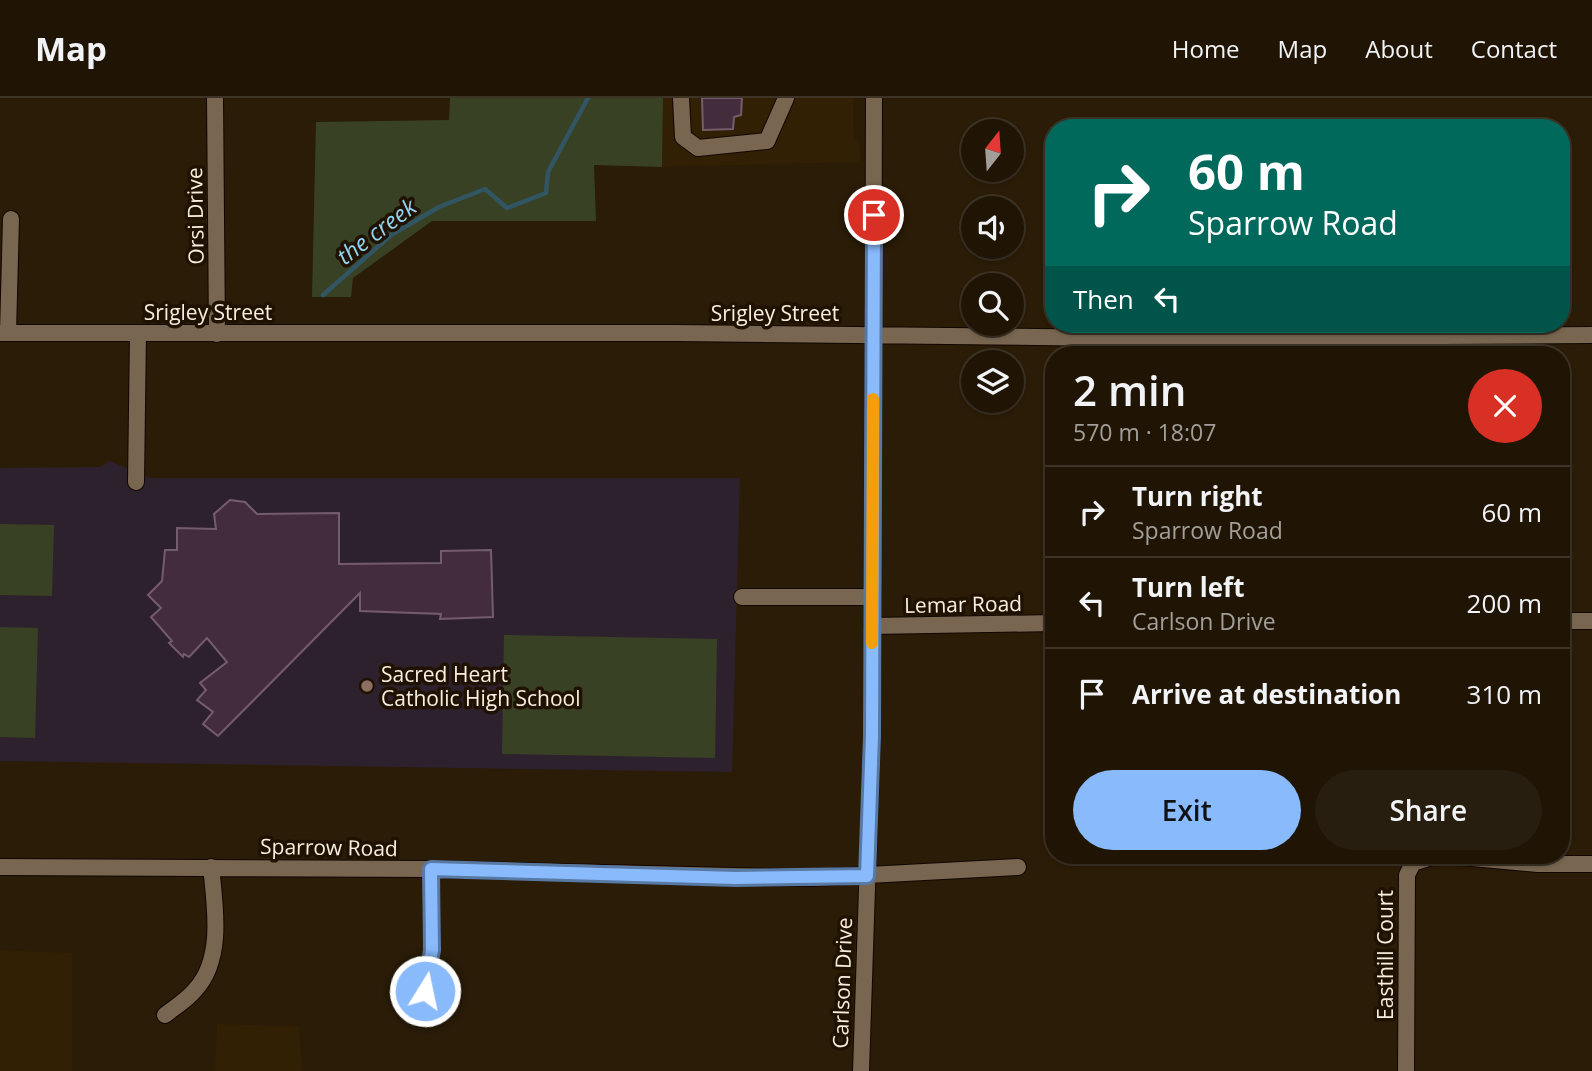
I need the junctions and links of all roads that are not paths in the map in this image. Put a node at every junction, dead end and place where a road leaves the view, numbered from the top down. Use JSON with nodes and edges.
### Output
{"nodes":[{"id":1,"x":215,"y":98,"type":"edge"},
{"id":2,"x":681,"y":98,"type":"edge"},
{"id":3,"x":786,"y":98,"type":"edge"},
{"id":4,"x":874,"y":98,"type":"edge"},
{"id":5,"x":12,"y":219,"type":"dead end"},
{"id":6,"x":4,"y":333,"type":"edge"},
{"id":7,"x":138,"y":334,"type":"junction"},
{"id":8,"x":217,"y":334,"type":"junction"},
{"id":9,"x":873,"y":334,"type":"junction"},
{"id":10,"x":1592,"y":335,"type":"edge"},
{"id":11,"x":136,"y":482,"type":"dead end"},
{"id":12,"x":742,"y":597,"type":"dead end"},
{"id":13,"x":873,"y":597,"type":"junction"},
{"id":14,"x":1570,"y":621,"type":"edge"},
{"id":15,"x":1592,"y":621,"type":"edge"},
{"id":16,"x":1045,"y":623,"type":"edge"},
{"id":17,"x":872,"y":626,"type":"junction"},
{"id":18,"x":1412,"y":864,"type":"edge"},
{"id":19,"x":1538,"y":864,"type":"edge"},
{"id":20,"x":1570,"y":864,"type":"edge"},
{"id":21,"x":1570,"y":864,"type":"edge"},
{"id":22,"x":1592,"y":864,"type":"edge"},
{"id":23,"x":0,"y":867,"type":"edge"},
{"id":24,"x":211,"y":867,"type":"junction"},
{"id":25,"x":1018,"y":867,"type":"dead end"},
{"id":26,"x":431,"y":869,"type":"junction"},
{"id":27,"x":867,"y":876,"type":"junction"},
{"id":28,"x":421,"y":1009,"type":"dead end"},
{"id":29,"x":165,"y":1016,"type":"dead end"},
{"id":30,"x":860,"y":1071,"type":"edge"},
{"id":31,"x":1406,"y":1071,"type":"edge"}],
"edges":[{"from":1,"to":8,"type":"street","name":"Orsi Drive"},
{"from":2,"to":3,"type":"street"},
{"from":4,"to":9,"type":"street","name":"Carlson Drive"},
{"from":5,"to":6,"type":"street"},
{"from":6,"to":7,"type":"street","name":"Srigley Street"},
{"from":7,"to":8,"type":"street","name":"Srigley Street"},
{"from":7,"to":11,"type":"street"},
{"from":8,"to":9,"type":"street","name":"Srigley Street"},
{"from":9,"to":10,"type":"street","name":"Srigley Street"},
{"from":9,"to":13,"type":"street","name":"Carlson Drive"},
{"from":12,"to":13,"type":"street","name":"Lemar Road"},
{"from":13,"to":17,"type":"street","name":"Carlson Drive"},
{"from":14,"to":15,"type":"street"},
{"from":16,"to":17,"type":"street","name":"Lemar Road"},
{"from":17,"to":27,"type":"street","name":"Carlson Drive"},
{"from":18,"to":31,"type":"street","name":"Easthill Court"},
{"from":19,"to":20,"type":"street"},
{"from":21,"to":22,"type":"street"},
{"from":23,"to":24,"type":"street","name":"Sparrow Road"},
{"from":24,"to":26,"type":"street","name":"Sparrow Road"},
{"from":24,"to":29,"type":"street"},
{"from":25,"to":27,"type":"street","name":"Sparrow Road"},
{"from":26,"to":27,"type":"street","name":"Sparrow Road"},
{"from":26,"to":28,"type":"street"},
{"from":27,"to":30,"type":"street","name":"Carlson Drive"}]}
